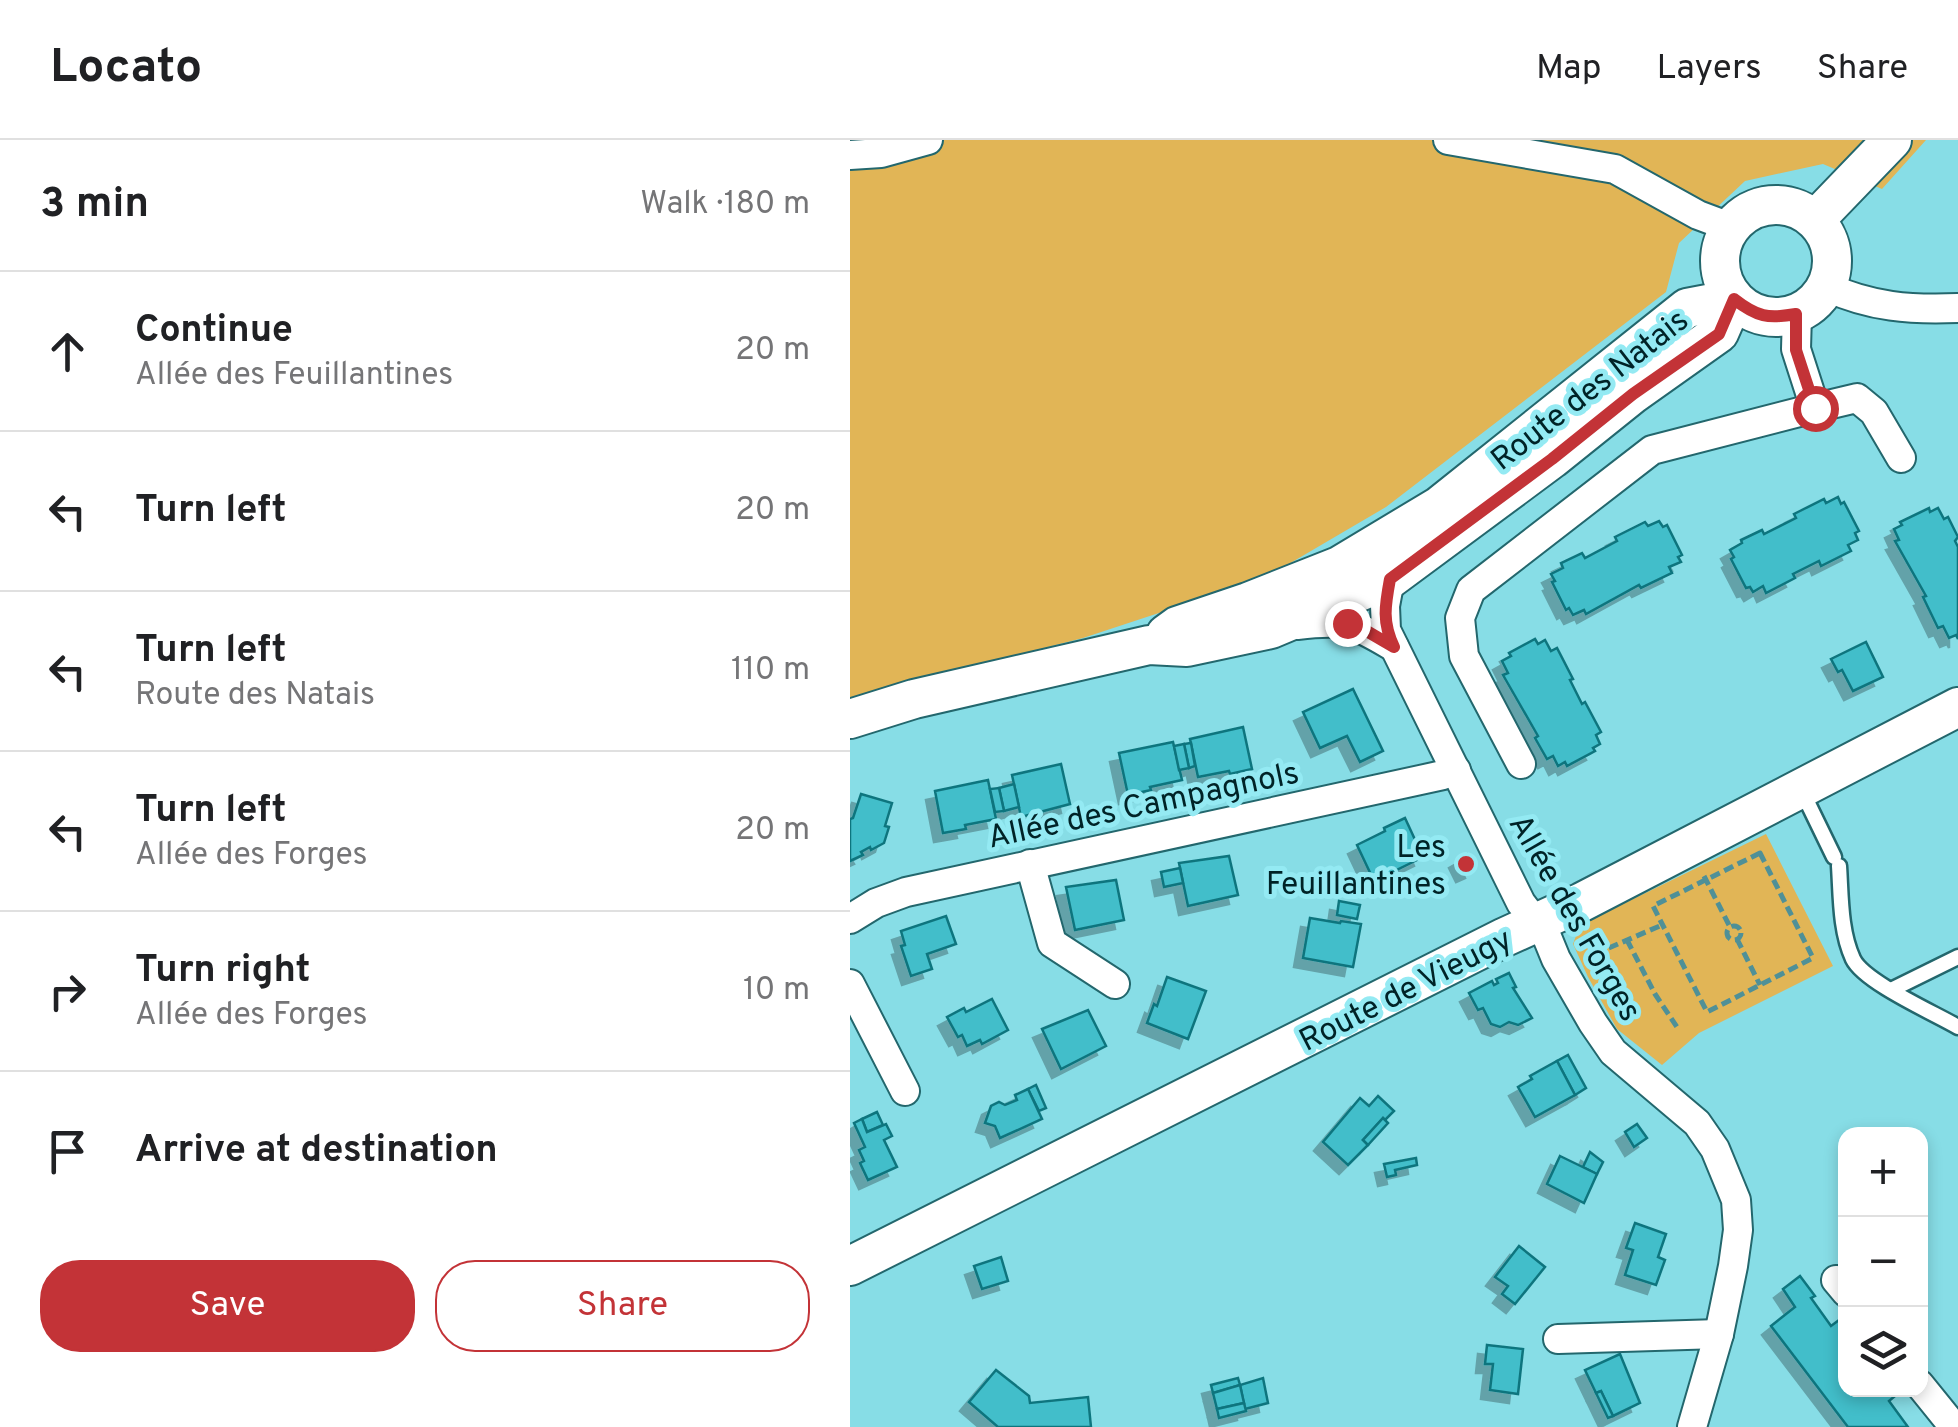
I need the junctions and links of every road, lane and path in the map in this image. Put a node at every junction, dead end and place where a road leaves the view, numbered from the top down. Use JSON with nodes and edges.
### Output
{"nodes":[{"id":1,"x":928,"y":140,"type":"edge"},
{"id":2,"x":1448,"y":140,"type":"edge"},
{"id":3,"x":1892,"y":140,"type":"edge"},
{"id":4,"x":850,"y":155,"type":"edge"},
{"id":5,"x":1815,"y":220,"type":"junction"},
{"id":6,"x":1730,"y":227,"type":"junction"},
{"id":7,"x":1826,"y":287,"type":"junction"},
{"id":8,"x":1734,"y":299,"type":"junction"},
{"id":9,"x":1958,"y":308,"type":"edge"},
{"id":10,"x":1796,"y":314,"type":"junction"},
{"id":11,"x":1815,"y":408,"type":"junction"},
{"id":12,"x":1901,"y":458,"type":"dead end"},
{"id":13,"x":1439,"y":506,"type":"junction"},
{"id":14,"x":1390,"y":579,"type":"junction"},
{"id":15,"x":1271,"y":629,"type":"junction"},
{"id":16,"x":1150,"y":645,"type":"junction"},
{"id":17,"x":1394,"y":647,"type":"junction"},
{"id":18,"x":1958,"y":707,"type":"edge"},
{"id":19,"x":850,"y":719,"type":"edge"},
{"id":20,"x":1521,"y":764,"type":"dead end"},
{"id":21,"x":1456,"y":770,"type":"junction"},
{"id":22,"x":1801,"y":788,"type":"junction"},
{"id":23,"x":1030,"y":864,"type":"junction"},
{"id":24,"x":1698,"y":864,"type":"junction"},
{"id":25,"x":850,"y":919,"type":"edge"},
{"id":26,"x":1536,"y":923,"type":"junction"},
{"id":27,"x":1662,"y":925,"type":"junction"},
{"id":28,"x":1628,"y":940,"type":"junction"},
{"id":29,"x":1595,"y":954,"type":"dead end"},
{"id":30,"x":1958,"y":958,"type":"edge"},
{"id":31,"x":850,"y":984,"type":"edge"},
{"id":32,"x":1114,"y":984,"type":"dead end"},
{"id":33,"x":1760,"y":985,"type":"junction"},
{"id":34,"x":1891,"y":990,"type":"junction"},
{"id":35,"x":1958,"y":1027,"type":"edge"},
{"id":36,"x":1679,"y":1030,"type":"dead end"},
{"id":37,"x":905,"y":1091,"type":"dead end"},
{"id":38,"x":850,"y":1266,"type":"edge"},
{"id":39,"x":1718,"y":1334,"type":"junction"},
{"id":40,"x":1558,"y":1339,"type":"dead end"},
{"id":41,"x":1928,"y":1396,"type":"edge"},
{"id":42,"x":1692,"y":1427,"type":"edge"},
{"id":43,"x":1954,"y":1427,"type":"edge"}],
"edges":[{"from":1,"to":4,"type":"street"},
{"from":2,"to":6,"type":"street"},
{"from":3,"to":5,"type":"street"},
{"from":5,"to":6,"type":"street"},
{"from":5,"to":7,"type":"street"},
{"from":6,"to":8,"type":"street"},
{"from":7,"to":9,"type":"street"},
{"from":7,"to":10,"type":"street"},
{"from":8,"to":10,"type":"street"},
{"from":8,"to":13,"type":"street","name":"Route des Natais"},
{"from":8,"to":14,"type":"street","name":"Route des Natais"},
{"from":10,"to":11,"type":"street"},
{"from":11,"to":12,"type":"street"},
{"from":11,"to":20,"type":"street"},
{"from":13,"to":14,"type":"street"},
{"from":13,"to":16,"type":"street","name":"Route des Natais"},
{"from":14,"to":15,"type":"street","name":"Route des Natais"},
{"from":14,"to":17,"type":"street","name":"Allée des Forges"},
{"from":15,"to":16,"type":"street","name":"Route des Natais"},
{"from":15,"to":17,"type":"street"},
{"from":16,"to":19,"type":"street","name":"Route des Natais"},
{"from":17,"to":21,"type":"street","name":"Allée des Forges"},
{"from":18,"to":22,"type":"street","name":"Route de Vieugy"},
{"from":21,"to":23,"type":"street","name":"Allée des Campagnols"},
{"from":21,"to":26,"type":"street","name":"Allée des Forges"},
{"from":22,"to":24,"type":"street","name":"Route de Vieugy"},
{"from":22,"to":34,"type":"lane"},
{"from":23,"to":25,"type":"street","name":"Allée des Campagnols"},
{"from":23,"to":32,"type":"street"},
{"from":24,"to":26,"type":"street","name":"Route de Vieugy"},
{"from":24,"to":27,"type":"path"},
{"from":24,"to":33,"type":"path"},
{"from":24,"to":33,"type":"path"},
{"from":26,"to":38,"type":"street","name":"Route de Vieugy"},
{"from":26,"to":39,"type":"street","name":"Allée des Forges"},
{"from":27,"to":28,"type":"path"},
{"from":27,"to":33,"type":"path"},
{"from":28,"to":29,"type":"path"},
{"from":28,"to":36,"type":"path"},
{"from":30,"to":34,"type":"lane"},
{"from":31,"to":37,"type":"street"},
{"from":34,"to":35,"type":"lane"},
{"from":39,"to":40,"type":"street"},
{"from":39,"to":42,"type":"street","name":"Allée des Forges"},
{"from":41,"to":43,"type":"street"}]}
